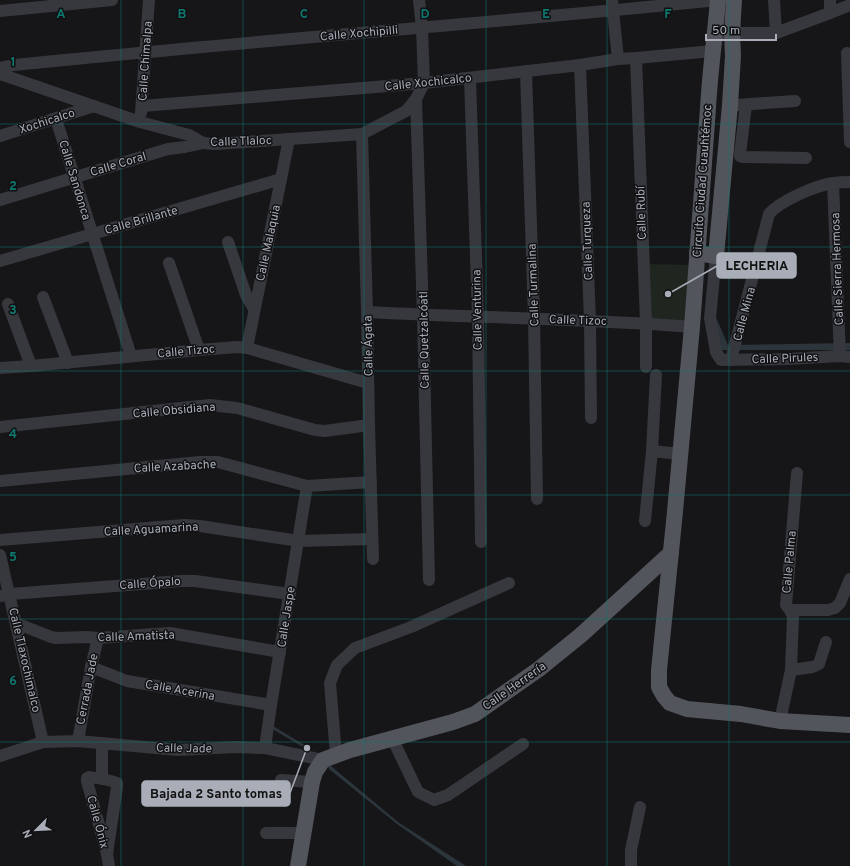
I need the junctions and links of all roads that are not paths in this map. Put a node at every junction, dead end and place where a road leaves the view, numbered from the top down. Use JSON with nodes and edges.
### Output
{"nodes":[{"id":1,"x":112,"y":0,"type":"edge"},
{"id":2,"x":149,"y":0,"type":"edge"},
{"id":3,"x":419,"y":0,"type":"edge"},
{"id":4,"x":718,"y":0,"type":"edge"},
{"id":5,"x":734,"y":0,"type":"edge"},
{"id":6,"x":774,"y":0,"type":"edge"},
{"id":7,"x":830,"y":0,"type":"edge"},
{"id":8,"x":613,"y":5,"type":"edge"},
{"id":9,"x":850,"y":5,"type":"edge"},
{"id":10,"x":0,"y":11,"type":"edge"},
{"id":11,"x":830,"y":13,"type":"junction"},
{"id":12,"x":422,"y":28,"type":"junction"},
{"id":13,"x":716,"y":33,"type":"junction"},
{"id":14,"x":732,"y":33,"type":"junction"},
{"id":15,"x":776,"y":33,"type":"junction"},
{"id":16,"x":146,"y":51,"type":"junction"},
{"id":17,"x":712,"y":52,"type":"junction"},
{"id":18,"x":847,"y":53,"type":"dead end"},
{"id":19,"x":636,"y":58,"type":"junction"},
{"id":20,"x":618,"y":59,"type":"junction"},
{"id":21,"x":580,"y":65,"type":"junction"},
{"id":22,"x":0,"y":68,"type":"edge"},
{"id":23,"x":526,"y":71,"type":"junction"},
{"id":24,"x":0,"y":74,"type":"edge"},
{"id":25,"x":470,"y":78,"type":"junction"},
{"id":26,"x":424,"y":83,"type":"junction"},
{"id":27,"x":416,"y":99,"type":"junction"},
{"id":28,"x":795,"y":102,"type":"dead end"},
{"id":29,"x":738,"y":105,"type":"junction"},
{"id":30,"x":94,"y":106,"type":"junction"},
{"id":31,"x":142,"y":106,"type":"junction"},
{"id":32,"x":56,"y":119,"type":"junction"},
{"id":33,"x":140,"y":122,"type":"junction"},
{"id":34,"x":169,"y":129,"type":"junction"},
{"id":35,"x":362,"y":134,"type":"junction"},
{"id":36,"x":0,"y":136,"type":"edge"},
{"id":37,"x":289,"y":139,"type":"junction"},
{"id":38,"x":850,"y":142,"type":"edge"},
{"id":39,"x":203,"y":143,"type":"junction"},
{"id":40,"x":168,"y":149,"type":"junction"},
{"id":41,"x":806,"y":158,"type":"dead end"},
{"id":42,"x":74,"y":178,"type":"junction"},
{"id":43,"x":281,"y":179,"type":"junction"},
{"id":44,"x":850,"y":182,"type":"edge"},
{"id":45,"x":833,"y":183,"type":"junction"},
{"id":46,"x":0,"y":200,"type":"edge"},
{"id":47,"x":92,"y":234,"type":"junction"},
{"id":48,"x":228,"y":242,"type":"dead end"},
{"id":49,"x":697,"y":252,"type":"junction"},
{"id":50,"x":716,"y":256,"type":"junction"},
{"id":51,"x":0,"y":261,"type":"edge"},
{"id":52,"x":169,"y":263,"type":"dead end"},
{"id":53,"x":43,"y":297,"type":"dead end"},
{"id":54,"x":8,"y":304,"type":"dead end"},
{"id":55,"x":254,"y":309,"type":"junction"},
{"id":56,"x":367,"y":312,"type":"junction"},
{"id":57,"x":423,"y":315,"type":"junction"},
{"id":58,"x":478,"y":317,"type":"junction"},
{"id":59,"x":534,"y":318,"type":"junction"},
{"id":60,"x":590,"y":320,"type":"junction"},
{"id":61,"x":646,"y":323,"type":"junction"},
{"id":62,"x":692,"y":327,"type":"junction"},
{"id":63,"x":247,"y":348,"type":"junction"},
{"id":64,"x":199,"y":350,"type":"junction"},
{"id":65,"x":842,"y":351,"type":"edge"},
{"id":66,"x":730,"y":354,"type":"junction"},
{"id":67,"x":131,"y":356,"type":"junction"},
{"id":68,"x":68,"y":363,"type":"junction"},
{"id":69,"x":31,"y":366,"type":"junction"},
{"id":70,"x":0,"y":368,"type":"edge"},
{"id":71,"x":646,"y":368,"type":"dead end"},
{"id":72,"x":656,"y":375,"type":"dead end"},
{"id":73,"x":368,"y":383,"type":"junction"},
{"id":74,"x":591,"y":418,"type":"dead end"},
{"id":75,"x":369,"y":425,"type":"junction"},
{"id":76,"x":0,"y":426,"type":"edge"},
{"id":77,"x":652,"y":451,"type":"junction"},
{"id":78,"x":680,"y":454,"type":"junction"},
{"id":79,"x":797,"y":473,"type":"dead end"},
{"id":80,"x":0,"y":481,"type":"edge"},
{"id":81,"x":371,"y":482,"type":"junction"},
{"id":82,"x":308,"y":486,"type":"junction"},
{"id":83,"x":537,"y":499,"type":"dead end"},
{"id":84,"x":645,"y":521,"type":"dead end"},
{"id":85,"x":372,"y":539,"type":"junction"},
{"id":86,"x":0,"y":540,"type":"edge"},
{"id":87,"x":299,"y":541,"type":"junction"},
{"id":88,"x":481,"y":542,"type":"dead end"},
{"id":89,"x":671,"y":553,"type":"junction"},
{"id":90,"x":0,"y":555,"type":"edge"},
{"id":91,"x":373,"y":559,"type":"dead end"},
{"id":92,"x":850,"y":579,"type":"edge"},
{"id":93,"x":429,"y":580,"type":"dead end"},
{"id":94,"x":509,"y":583,"type":"dead end"},
{"id":95,"x":290,"y":594,"type":"junction"},
{"id":96,"x":5,"y":595,"type":"edge"},
{"id":97,"x":790,"y":610,"type":"junction"},
{"id":98,"x":16,"y":623,"type":"junction"},
{"id":99,"x":98,"y":638,"type":"junction"},
{"id":100,"x":826,"y":642,"type":"dead end"},
{"id":101,"x":280,"y":652,"type":"junction"},
{"id":102,"x":91,"y":667,"type":"junction"},
{"id":103,"x":791,"y":670,"type":"junction"},
{"id":104,"x":271,"y":705,"type":"junction"},
{"id":105,"x":780,"y":721,"type":"junction"},
{"id":106,"x":850,"y":725,"type":"edge"},
{"id":107,"x":392,"y":738,"type":"junction"},
{"id":108,"x":78,"y":741,"type":"junction"},
{"id":109,"x":43,"y":742,"type":"junction"},
{"id":110,"x":102,"y":743,"type":"junction"},
{"id":111,"x":523,"y":744,"type":"dead end"},
{"id":112,"x":265,"y":748,"type":"junction"},
{"id":113,"x":0,"y":756,"type":"edge"},
{"id":114,"x":330,"y":758,"type":"junction"},
{"id":115,"x":102,"y":779,"type":"junction"},
{"id":116,"x":281,"y":780,"type":"dead end"},
{"id":117,"x":312,"y":782,"type":"junction"},
{"id":118,"x":640,"y":807,"type":"dead end"},
{"id":119,"x":266,"y":833,"type":"dead end"},
{"id":120,"x":303,"y":833,"type":"junction"},
{"id":121,"x":107,"y":854,"type":"junction"},
{"id":122,"x":109,"y":866,"type":"edge"},
{"id":123,"x":298,"y":866,"type":"edge"},
{"id":124,"x":631,"y":866,"type":"edge"}],
"edges":[{"from":1,"to":10,"type":"street"},
{"from":2,"to":16,"type":"street","name":"Calle Chimalpa"},
{"from":3,"to":12,"type":"street"},
{"from":4,"to":8,"type":"street","name":"Calle Xochipilli"},
{"from":4,"to":13,"type":"main road","name":"Circuito Ciudad Cuauhtémoc"},
{"from":5,"to":14,"type":"main road"},
{"from":6,"to":15,"type":"street"},
{"from":7,"to":11,"type":"street"},
{"from":8,"to":12,"type":"street","name":"Calle Xochipilli"},
{"from":8,"to":20,"type":"street"},
{"from":9,"to":11,"type":"street"},
{"from":11,"to":15,"type":"street"},
{"from":12,"to":16,"type":"street","name":"Calle Xochipilli"},
{"from":12,"to":26,"type":"street"},
{"from":13,"to":14,"type":"street"},
{"from":13,"to":17,"type":"main road","name":"Circuito Ciudad Cuauhtémoc"},
{"from":14,"to":15,"type":"street"},
{"from":14,"to":29,"type":"main road"},
{"from":16,"to":22,"type":"street","name":"Calle Xochipilli"},
{"from":16,"to":31,"type":"street","name":"Calle Chimalpa"},
{"from":17,"to":19,"type":"street","name":"Calle Xochicalco"},
{"from":17,"to":49,"type":"main road","name":"Circuito Ciudad Cuauhtémoc"},
{"from":18,"to":38,"type":"street"},
{"from":19,"to":20,"type":"street","name":"Calle Xochicalco"},
{"from":19,"to":61,"type":"street","name":"Calle Rubí"},
{"from":20,"to":21,"type":"street","name":"Calle Xochicalco"},
{"from":21,"to":23,"type":"street","name":"Calle Xochicalco"},
{"from":21,"to":60,"type":"street","name":"Calle Turqueza"},
{"from":23,"to":25,"type":"street","name":"Calle Xochicalco"},
{"from":23,"to":59,"type":"street","name":"Calle Turmalina"},
{"from":24,"to":30,"type":"street","name":"Calle Tlaloc"},
{"from":25,"to":26,"type":"street","name":"Calle Xochicalco"},
{"from":25,"to":58,"type":"street","name":"Calle Venturina"},
{"from":26,"to":27,"type":"street","name":"Calle Tlaloc"},
{"from":26,"to":31,"type":"street","name":"Calle Xochicalco"},
{"from":27,"to":35,"type":"street","name":"Calle Tlaloc"},
{"from":27,"to":57,"type":"street","name":"Calle Quetzalcóatl"},
{"from":28,"to":29,"type":"street"},
{"from":29,"to":41,"type":"street"},
{"from":29,"to":50,"type":"main road"},
{"from":30,"to":32,"type":"street","name":"Xochicalco"},
{"from":30,"to":33,"type":"street","name":"Calle Tlaloc"},
{"from":31,"to":33,"type":"street","name":"Calle Chimalpa"},
{"from":32,"to":36,"type":"street","name":"Xochicalco"},
{"from":32,"to":42,"type":"street","name":"Calle Sandonca"},
{"from":33,"to":34,"type":"street","name":"Calle Tlaloc"},
{"from":34,"to":39,"type":"street","name":"Calle Tlaloc"},
{"from":34,"to":40,"type":"street"},
{"from":35,"to":37,"type":"street","name":"Calle Tlaloc"},
{"from":35,"to":56,"type":"street","name":"Calle Ágata"},
{"from":37,"to":39,"type":"street","name":"Calle Tlaloc"},
{"from":37,"to":43,"type":"street","name":"Calle Malaquia"},
{"from":39,"to":40,"type":"street","name":"Calle Coral"},
{"from":40,"to":42,"type":"street","name":"Calle Coral"},
{"from":42,"to":46,"type":"street","name":"Calle Coral"},
{"from":42,"to":47,"type":"street","name":"Calle Sandonca"},
{"from":43,"to":47,"type":"street","name":"Calle Brillante"},
{"from":43,"to":55,"type":"street","name":"Calle Malaquia"},
{"from":44,"to":45,"type":"street","name":"Calle Mina"},
{"from":45,"to":65,"type":"street","name":"Calle Sierra Hermosa"},
{"from":45,"to":66,"type":"street","name":"Calle Mina"},
{"from":47,"to":51,"type":"street","name":"Calle Brillante"},
{"from":47,"to":67,"type":"street","name":"Calle Sandonca"},
{"from":48,"to":55,"type":"street"},
{"from":49,"to":50,"type":"main road"},
{"from":49,"to":62,"type":"main road","name":"Circuito Ciudad Cuauhtémoc"},
{"from":50,"to":66,"type":"street"},
{"from":52,"to":64,"type":"street"},
{"from":53,"to":68,"type":"street"},
{"from":54,"to":69,"type":"street"},
{"from":55,"to":63,"type":"street","name":"Calle Malaquia"},
{"from":56,"to":57,"type":"street","name":"Calle Tizoc"},
{"from":56,"to":73,"type":"street","name":"Calle Ágata"},
{"from":57,"to":58,"type":"street","name":"Calle Tizoc"},
{"from":57,"to":93,"type":"street","name":"Calle Quetzalcóatl"},
{"from":58,"to":59,"type":"street","name":"Calle Tizoc"},
{"from":58,"to":88,"type":"street","name":"Calle Venturina"},
{"from":59,"to":60,"type":"street","name":"Calle Tizoc"},
{"from":59,"to":83,"type":"street","name":"Calle Turmalina"},
{"from":60,"to":61,"type":"street","name":"Calle Tizoc"},
{"from":60,"to":74,"type":"street","name":"Calle Turqueza"},
{"from":61,"to":62,"type":"street","name":"Calle Tizoc"},
{"from":61,"to":71,"type":"street","name":"Calle Rubí"},
{"from":62,"to":78,"type":"main road","name":"Circuito Ciudad Cuauhtémoc"},
{"from":63,"to":64,"type":"street","name":"Calle Tizoc"},
{"from":63,"to":73,"type":"street","name":"Calle Tizoc"},
{"from":64,"to":67,"type":"street","name":"Calle Tizoc"},
{"from":65,"to":66,"type":"street","name":"Calle Pirules"},
{"from":67,"to":68,"type":"street","name":"Calle Tizoc"},
{"from":68,"to":69,"type":"street","name":"Calle Tizoc"},
{"from":69,"to":70,"type":"street","name":"Calle Tizoc"},
{"from":72,"to":77,"type":"street"},
{"from":73,"to":75,"type":"street","name":"Calle Ágata"},
{"from":75,"to":76,"type":"street","name":"Calle Obsidiana"},
{"from":75,"to":81,"type":"street","name":"Calle Ágata"},
{"from":77,"to":78,"type":"street"},
{"from":77,"to":84,"type":"street"},
{"from":78,"to":89,"type":"main road","name":"Circuito Ciudad Cuauhtémoc"},
{"from":79,"to":97,"type":"street","name":"Calle Palma"},
{"from":80,"to":82,"type":"street","name":"Calle Azabache"},
{"from":81,"to":82,"type":"street","name":"Calle Azabache"},
{"from":81,"to":85,"type":"street","name":"Calle Ágata"},
{"from":82,"to":87,"type":"street","name":"Calle Jaspe"},
{"from":85,"to":87,"type":"street","name":"Calle Aguamarina"},
{"from":85,"to":91,"type":"street","name":"Calle Ágata"},
{"from":86,"to":87,"type":"street","name":"Calle Aguamarina"},
{"from":87,"to":95,"type":"street","name":"Calle Jaspe"},
{"from":89,"to":105,"type":"main road","name":"Circuito Ciudad Cuauhtémoc"},
{"from":89,"to":107,"type":"main road","name":"Calle Herrería"},
{"from":90,"to":96,"type":"street","name":"Calle Tlaxochimalco"},
{"from":92,"to":97,"type":"street"},
{"from":94,"to":114,"type":"street"},
{"from":95,"to":96,"type":"street","name":"Calle Ópalo"},
{"from":95,"to":101,"type":"street","name":"Calle Jaspe"},
{"from":96,"to":98,"type":"street","name":"Calle Tlaxochimalco"},
{"from":97,"to":103,"type":"street","name":"Calle Palma"},
{"from":98,"to":99,"type":"street","name":"Calle Amatista"},
{"from":98,"to":109,"type":"street","name":"Calle Tlaxochimalco"},
{"from":99,"to":101,"type":"street","name":"Calle Amatista"},
{"from":99,"to":102,"type":"street","name":"Cerrada Jade"},
{"from":100,"to":103,"type":"street"},
{"from":101,"to":104,"type":"street","name":"Calle Jaspe"},
{"from":102,"to":104,"type":"street","name":"Calle Acerina"},
{"from":102,"to":108,"type":"street","name":"Cerrada Jade"},
{"from":103,"to":105,"type":"street","name":"Calle Palma"},
{"from":104,"to":112,"type":"street","name":"Calle Jaspe"},
{"from":105,"to":106,"type":"main road","name":"Circuito Ciudad Cuauhtémoc"},
{"from":107,"to":111,"type":"street"},
{"from":107,"to":114,"type":"main road","name":"Calle Herrería"},
{"from":108,"to":109,"type":"street","name":"Calle Jade"},
{"from":108,"to":110,"type":"street","name":"Calle Jade"},
{"from":109,"to":113,"type":"street","name":"Calle Jade"},
{"from":110,"to":112,"type":"street","name":"Calle Jade"},
{"from":110,"to":115,"type":"street"},
{"from":112,"to":114,"type":"street","name":"Calle Jade"},
{"from":114,"to":117,"type":"main road"},
{"from":115,"to":121,"type":"street"},
{"from":115,"to":121,"type":"street","name":"Calle Ónix"},
{"from":116,"to":117,"type":"street"},
{"from":117,"to":120,"type":"main road"},
{"from":118,"to":124,"type":"street"},
{"from":119,"to":120,"type":"street"},
{"from":120,"to":123,"type":"main road"},
{"from":121,"to":122,"type":"street","name":"Calle Ónix"}]}
